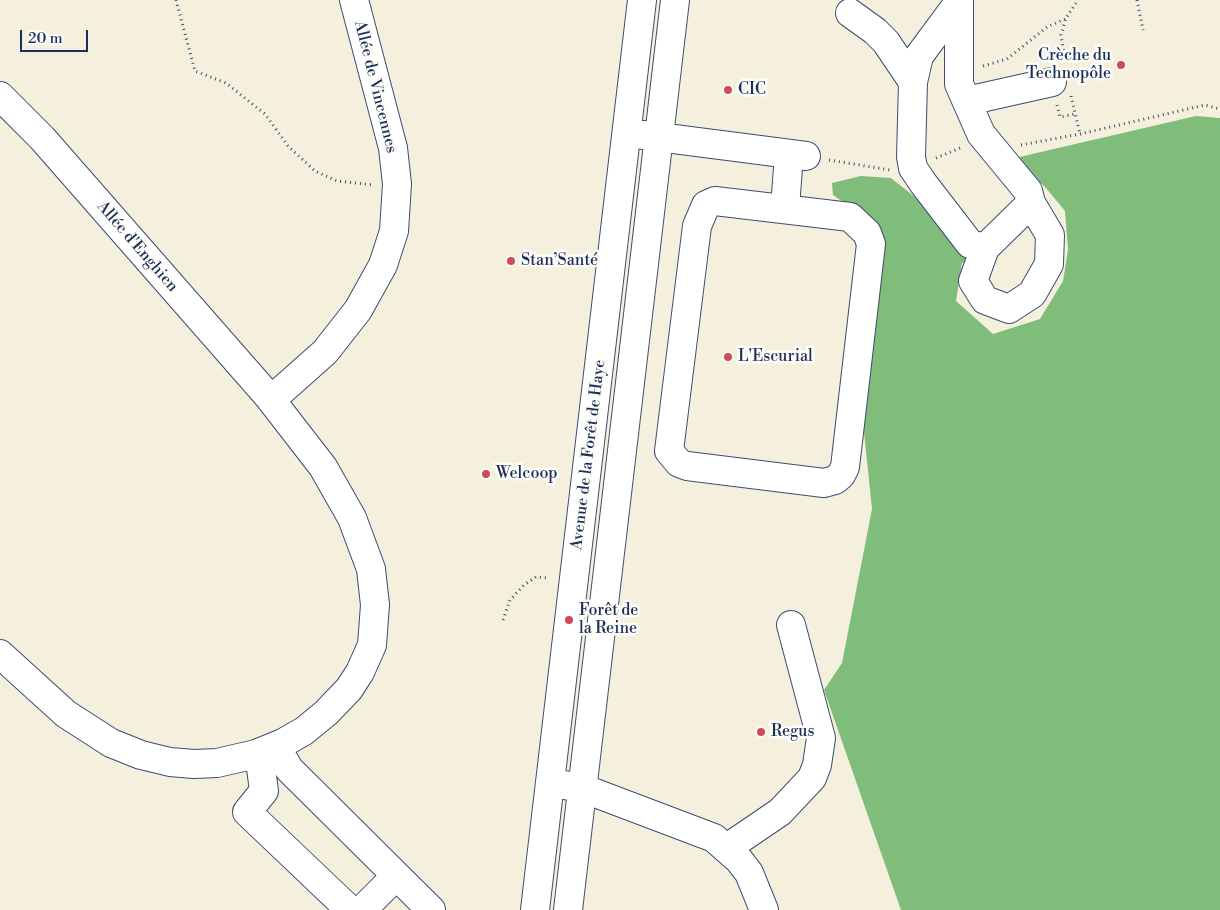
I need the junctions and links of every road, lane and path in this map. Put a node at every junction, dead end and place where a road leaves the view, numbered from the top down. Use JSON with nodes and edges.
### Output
{"nodes":[{"id":1,"x":176,"y":0,"type":"edge"},
{"id":2,"x":354,"y":0,"type":"edge"},
{"id":3,"x":642,"y":0,"type":"edge"},
{"id":4,"x":675,"y":0,"type":"edge"},
{"id":5,"x":1078,"y":0,"type":"edge"},
{"id":6,"x":1138,"y":0,"type":"edge"},
{"id":7,"x":959,"y":1,"type":"edge"},
{"id":8,"x":850,"y":13,"type":"dead end"},
{"id":9,"x":1066,"y":18,"type":"junction"},
{"id":10,"x":1143,"y":30,"type":"dead end"},
{"id":11,"x":1059,"y":73,"type":"joint"},
{"id":12,"x":959,"y":74,"type":"junction"},
{"id":13,"x":912,"y":82,"type":"junction"},
{"id":14,"x":0,"y":96,"type":"edge"},
{"id":15,"x":967,"y":101,"type":"junction"},
{"id":16,"x":1073,"y":108,"type":"dead end"},
{"id":17,"x":1220,"y":109,"type":"edge"},
{"id":18,"x":627,"y":133,"type":"junction"},
{"id":19,"x":1080,"y":134,"type":"junction"},
{"id":20,"x":660,"y":138,"type":"junction"},
{"id":21,"x":993,"y":150,"type":"junction"},
{"id":22,"x":798,"y":155,"type":"junction"},
{"id":23,"x":887,"y":170,"type":"dead end"},
{"id":24,"x":397,"y":184,"type":"junction"},
{"id":25,"x":1031,"y":203,"type":"junction"},
{"id":26,"x":785,"y":208,"type":"junction"},
{"id":27,"x":986,"y":248,"type":"junction"},
{"id":28,"x":271,"y":400,"type":"junction"},
{"id":29,"x":574,"y":582,"type":"junction"},
{"id":30,"x":503,"y":620,"type":"dead end"},
{"id":31,"x":791,"y":625,"type":"dead end"},
{"id":32,"x":0,"y":654,"type":"edge"},
{"id":33,"x":267,"y":749,"type":"junction"},
{"id":34,"x":289,"y":769,"type":"junction"},
{"id":35,"x":550,"y":783,"type":"junction"},
{"id":36,"x":582,"y":788,"type":"junction"},
{"id":37,"x":264,"y":791,"type":"junction"},
{"id":38,"x":727,"y":848,"type":"junction"},
{"id":39,"x":396,"y":876,"type":"junction"},
{"id":40,"x":350,"y":910,"type":"edge"},
{"id":41,"x":362,"y":910,"type":"edge"},
{"id":42,"x":431,"y":910,"type":"edge"},
{"id":43,"x":535,"y":910,"type":"edge"},
{"id":44,"x":568,"y":910,"type":"edge"},
{"id":45,"x":764,"y":910,"type":"edge"}],
"edges":[{"from":1,"to":24,"type":"path"},
{"from":2,"to":24,"type":"street","name":"Allée de Vincennes"},
{"from":3,"to":18,"type":"street","name":"Avenue de la Forêt de Haye"},
{"from":4,"to":20,"type":"street","name":"Avenue de la Forêt de Haye"},
{"from":5,"to":9,"type":"path"},
{"from":6,"to":10,"type":"path"},
{"from":7,"to":12,"type":"street"},
{"from":7,"to":13,"type":"street"},
{"from":8,"to":13,"type":"street"},
{"from":9,"to":11,"type":"path"},
{"from":9,"to":12,"type":"path"},
{"from":11,"to":15,"type":"street"},
{"from":12,"to":15,"type":"street"},
{"from":13,"to":27,"type":"street"},
{"from":14,"to":28,"type":"street","name":"Allée d'Enghien"},
{"from":15,"to":21,"type":"street"},
{"from":16,"to":19,"type":"path"},
{"from":17,"to":19,"type":"path"},
{"from":18,"to":20,"type":"street"},
{"from":18,"to":29,"type":"street","name":"Avenue de la Forêt de Haye"},
{"from":19,"to":21,"type":"path"},
{"from":20,"to":22,"type":"street"},
{"from":20,"to":36,"type":"street","name":"Avenue de la Forêt de Haye"},
{"from":21,"to":25,"type":"street"},
{"from":22,"to":23,"type":"path"},
{"from":22,"to":26,"type":"street"},
{"from":24,"to":28,"type":"street","name":"Allée de Vincennes"},
{"from":25,"to":27,"type":"street"},
{"from":25,"to":27,"type":"street"},
{"from":26,"to":26,"type":"street"},
{"from":28,"to":33,"type":"street","name":"Allée d'Enghien"},
{"from":29,"to":30,"type":"path"},
{"from":29,"to":35,"type":"street","name":"Avenue de la Forêt de Haye"},
{"from":31,"to":38,"type":"street"},
{"from":32,"to":33,"type":"street","name":"Allée d'Enghien"},
{"from":33,"to":34,"type":"street"},
{"from":33,"to":37,"type":"street"},
{"from":34,"to":37,"type":"street"},
{"from":34,"to":39,"type":"street"},
{"from":35,"to":36,"type":"street"},
{"from":35,"to":43,"type":"street","name":"Avenue de la Forêt de Haye"},
{"from":36,"to":38,"type":"street"},
{"from":36,"to":44,"type":"street","name":"Avenue de la Forêt de Haye"},
{"from":37,"to":40,"type":"street"},
{"from":38,"to":45,"type":"street"},
{"from":39,"to":41,"type":"street"},
{"from":39,"to":42,"type":"street"}]}
